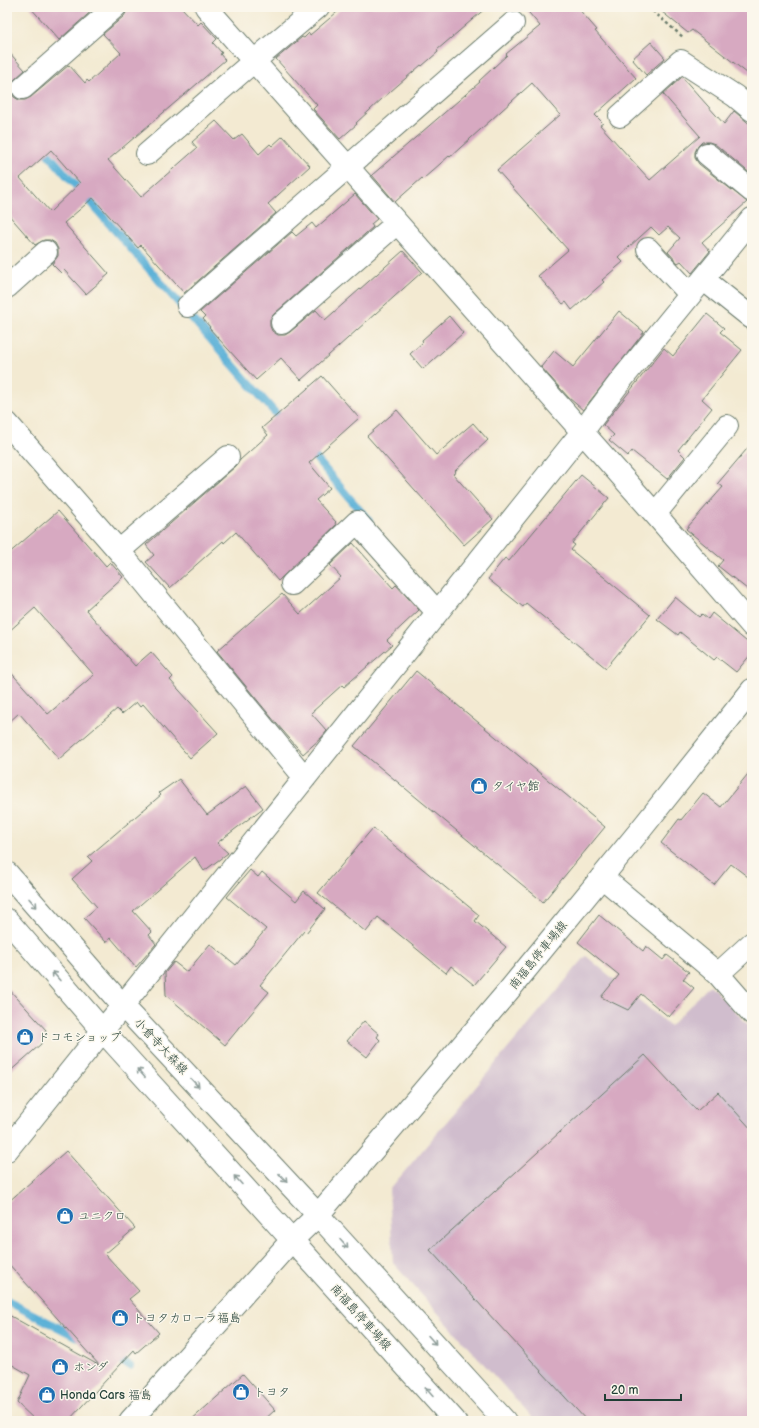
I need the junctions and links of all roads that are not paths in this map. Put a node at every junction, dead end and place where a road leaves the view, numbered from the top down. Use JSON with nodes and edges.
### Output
{"nodes":[{"id":1,"x":115,"y":7,"type":"edge"},
{"id":2,"x":206,"y":7,"type":"edge"},
{"id":3,"x":318,"y":7,"type":"edge"},
{"id":4,"x":513,"y":23,"type":"dead end"},
{"id":5,"x":254,"y":61,"type":"junction"},
{"id":6,"x":23,"y":88,"type":"dead end"},
{"id":7,"x":752,"y":110,"type":"edge"},
{"id":8,"x":620,"y":116,"type":"dead end"},
{"id":9,"x":147,"y":154,"type":"dead end"},
{"id":10,"x":707,"y":154,"type":"dead end"},
{"id":11,"x":348,"y":167,"type":"junction"},
{"id":12,"x":752,"y":191,"type":"edge"},
{"id":13,"x":752,"y":219,"type":"edge"},
{"id":14,"x":397,"y":223,"type":"junction"},
{"id":15,"x":648,"y":249,"type":"dead end"},
{"id":16,"x":46,"y":252,"type":"dead end"},
{"id":17,"x":7,"y":286,"type":"edge"},
{"id":18,"x":697,"y":286,"type":"junction"},
{"id":19,"x":188,"y":306,"type":"dead end"},
{"id":20,"x":752,"y":318,"type":"edge"},
{"id":21,"x":282,"y":323,"type":"dead end"},
{"id":22,"x":7,"y":423,"type":"edge"},
{"id":23,"x":727,"y":426,"type":"dead end"},
{"id":24,"x":582,"y":432,"type":"junction"},
{"id":25,"x":228,"y":457,"type":"dead end"},
{"id":26,"x":655,"y":514,"type":"junction"},
{"id":27,"x":118,"y":551,"type":"junction"},
{"id":28,"x":292,"y":584,"type":"dead end"},
{"id":29,"x":437,"y":612,"type":"junction"},
{"id":30,"x":752,"y":626,"type":"edge"},
{"id":31,"x":752,"y":690,"type":"edge"},
{"id":32,"x":305,"y":778,"type":"junction"},
{"id":33,"x":7,"y":873,"type":"edge"},
{"id":34,"x":602,"y":877,"type":"junction"},
{"id":35,"x":7,"y":920,"type":"edge"},
{"id":36,"x":752,"y":943,"type":"edge"},
{"id":37,"x":718,"y":974,"type":"junction"},
{"id":38,"x":123,"y":1006,"type":"junction"},
{"id":39,"x":752,"y":1013,"type":"edge"},
{"id":40,"x":103,"y":1031,"type":"junction"},
{"id":41,"x":7,"y":1150,"type":"edge"},
{"id":42,"x":318,"y":1215,"type":"junction"},
{"id":43,"x":292,"y":1240,"type":"junction"},
{"id":44,"x":130,"y":1421,"type":"edge"},
{"id":45,"x":455,"y":1421,"type":"edge"},
{"id":46,"x":505,"y":1421,"type":"edge"}],
"edges":[{"from":1,"to":6,"type":"street"},
{"from":2,"to":5,"type":"street"},
{"from":3,"to":5,"type":"street"},
{"from":4,"to":11,"type":"street"},
{"from":5,"to":9,"type":"street"},
{"from":5,"to":11,"type":"street"},
{"from":7,"to":8,"type":"street"},
{"from":10,"to":12,"type":"street"},
{"from":11,"to":14,"type":"street"},
{"from":11,"to":19,"type":"street"},
{"from":13,"to":18,"type":"street"},
{"from":14,"to":21,"type":"street"},
{"from":14,"to":24,"type":"street"},
{"from":15,"to":18,"type":"street"},
{"from":16,"to":17,"type":"street"},
{"from":18,"to":20,"type":"street"},
{"from":18,"to":24,"type":"street"},
{"from":22,"to":27,"type":"street"},
{"from":23,"to":26,"type":"street"},
{"from":24,"to":26,"type":"street"},
{"from":24,"to":29,"type":"street"},
{"from":25,"to":27,"type":"street"},
{"from":26,"to":30,"type":"street"},
{"from":27,"to":32,"type":"street"},
{"from":28,"to":29,"type":"street"},
{"from":29,"to":32,"type":"street"},
{"from":31,"to":34,"type":"street","name":"南福島停車場線"},
{"from":32,"to":38,"type":"street"},
{"from":33,"to":38,"type":"street","name":"小倉寺大森線","one_way":true},
{"from":34,"to":37,"type":"street"},
{"from":34,"to":42,"type":"street","name":"南福島停車場線"},
{"from":40,"to":35,"type":"street","one_way":true},
{"from":36,"to":37,"type":"street"},
{"from":37,"to":39,"type":"street"},
{"from":38,"to":40,"type":"street"},
{"from":38,"to":42,"type":"street","name":"小倉寺大森線","one_way":true},
{"from":40,"to":41,"type":"street"},
{"from":43,"to":40,"type":"street","one_way":true},
{"from":42,"to":43,"type":"street","name":"南福島停車場線"},
{"from":42,"to":46,"type":"street","one_way":true},
{"from":43,"to":44,"type":"street"},
{"from":45,"to":43,"type":"street","name":"南福島停車場線","one_way":true}]}
